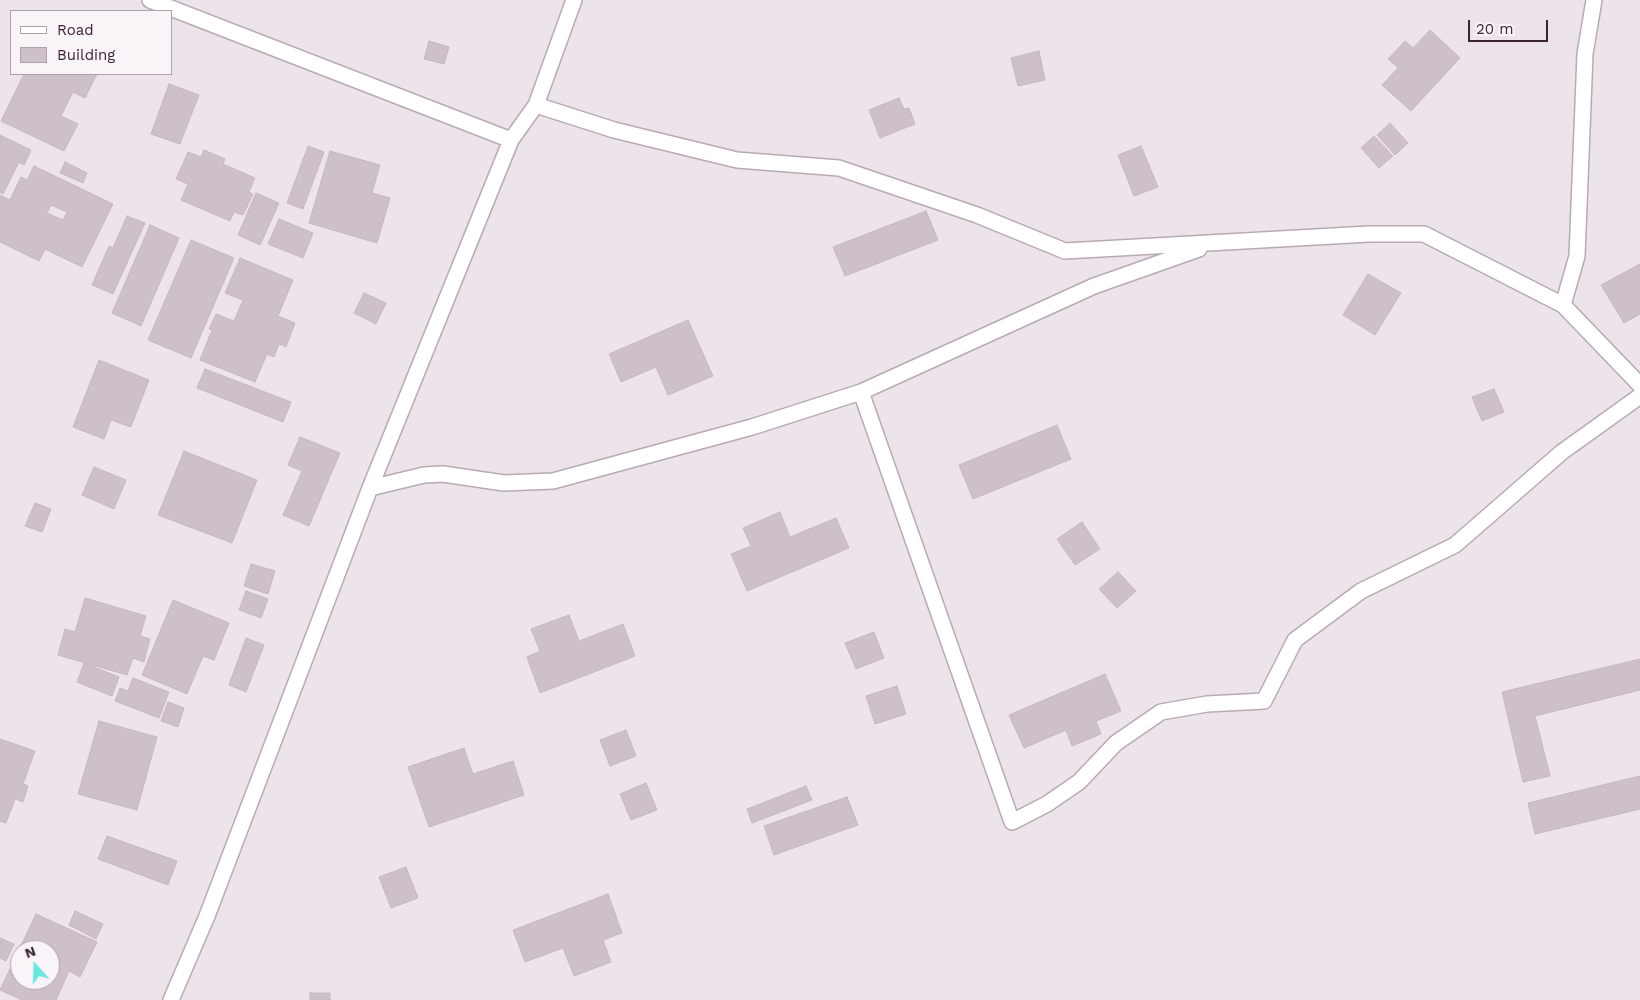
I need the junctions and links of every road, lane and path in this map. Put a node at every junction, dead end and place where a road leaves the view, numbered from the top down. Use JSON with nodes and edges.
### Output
{"nodes":[{"id":1,"x":150,"y":0,"type":"edge"},
{"id":2,"x":574,"y":0,"type":"edge"},
{"id":3,"x":1594,"y":0,"type":"edge"},
{"id":4,"x":536,"y":105,"type":"junction"},
{"id":5,"x":511,"y":140,"type":"junction"},
{"id":6,"x":1215,"y":244,"type":"junction"},
{"id":7,"x":1562,"y":305,"type":"junction"},
{"id":8,"x":1640,"y":385,"type":"edge"},
{"id":9,"x":861,"y":392,"type":"junction"},
{"id":10,"x":1640,"y":396,"type":"edge"},
{"id":11,"x":370,"y":488,"type":"junction"},
{"id":12,"x":171,"y":1000,"type":"edge"}],
"edges":[{"from":1,"to":5,"type":"street"},
{"from":2,"to":4,"type":"street"},
{"from":3,"to":7,"type":"street"},
{"from":4,"to":5,"type":"street"},
{"from":4,"to":6,"type":"street"},
{"from":5,"to":11,"type":"street"},
{"from":6,"to":7,"type":"street"},
{"from":6,"to":9,"type":"street"},
{"from":7,"to":8,"type":"street"},
{"from":9,"to":10,"type":"street"},
{"from":9,"to":11,"type":"street"},
{"from":11,"to":12,"type":"street"}]}
